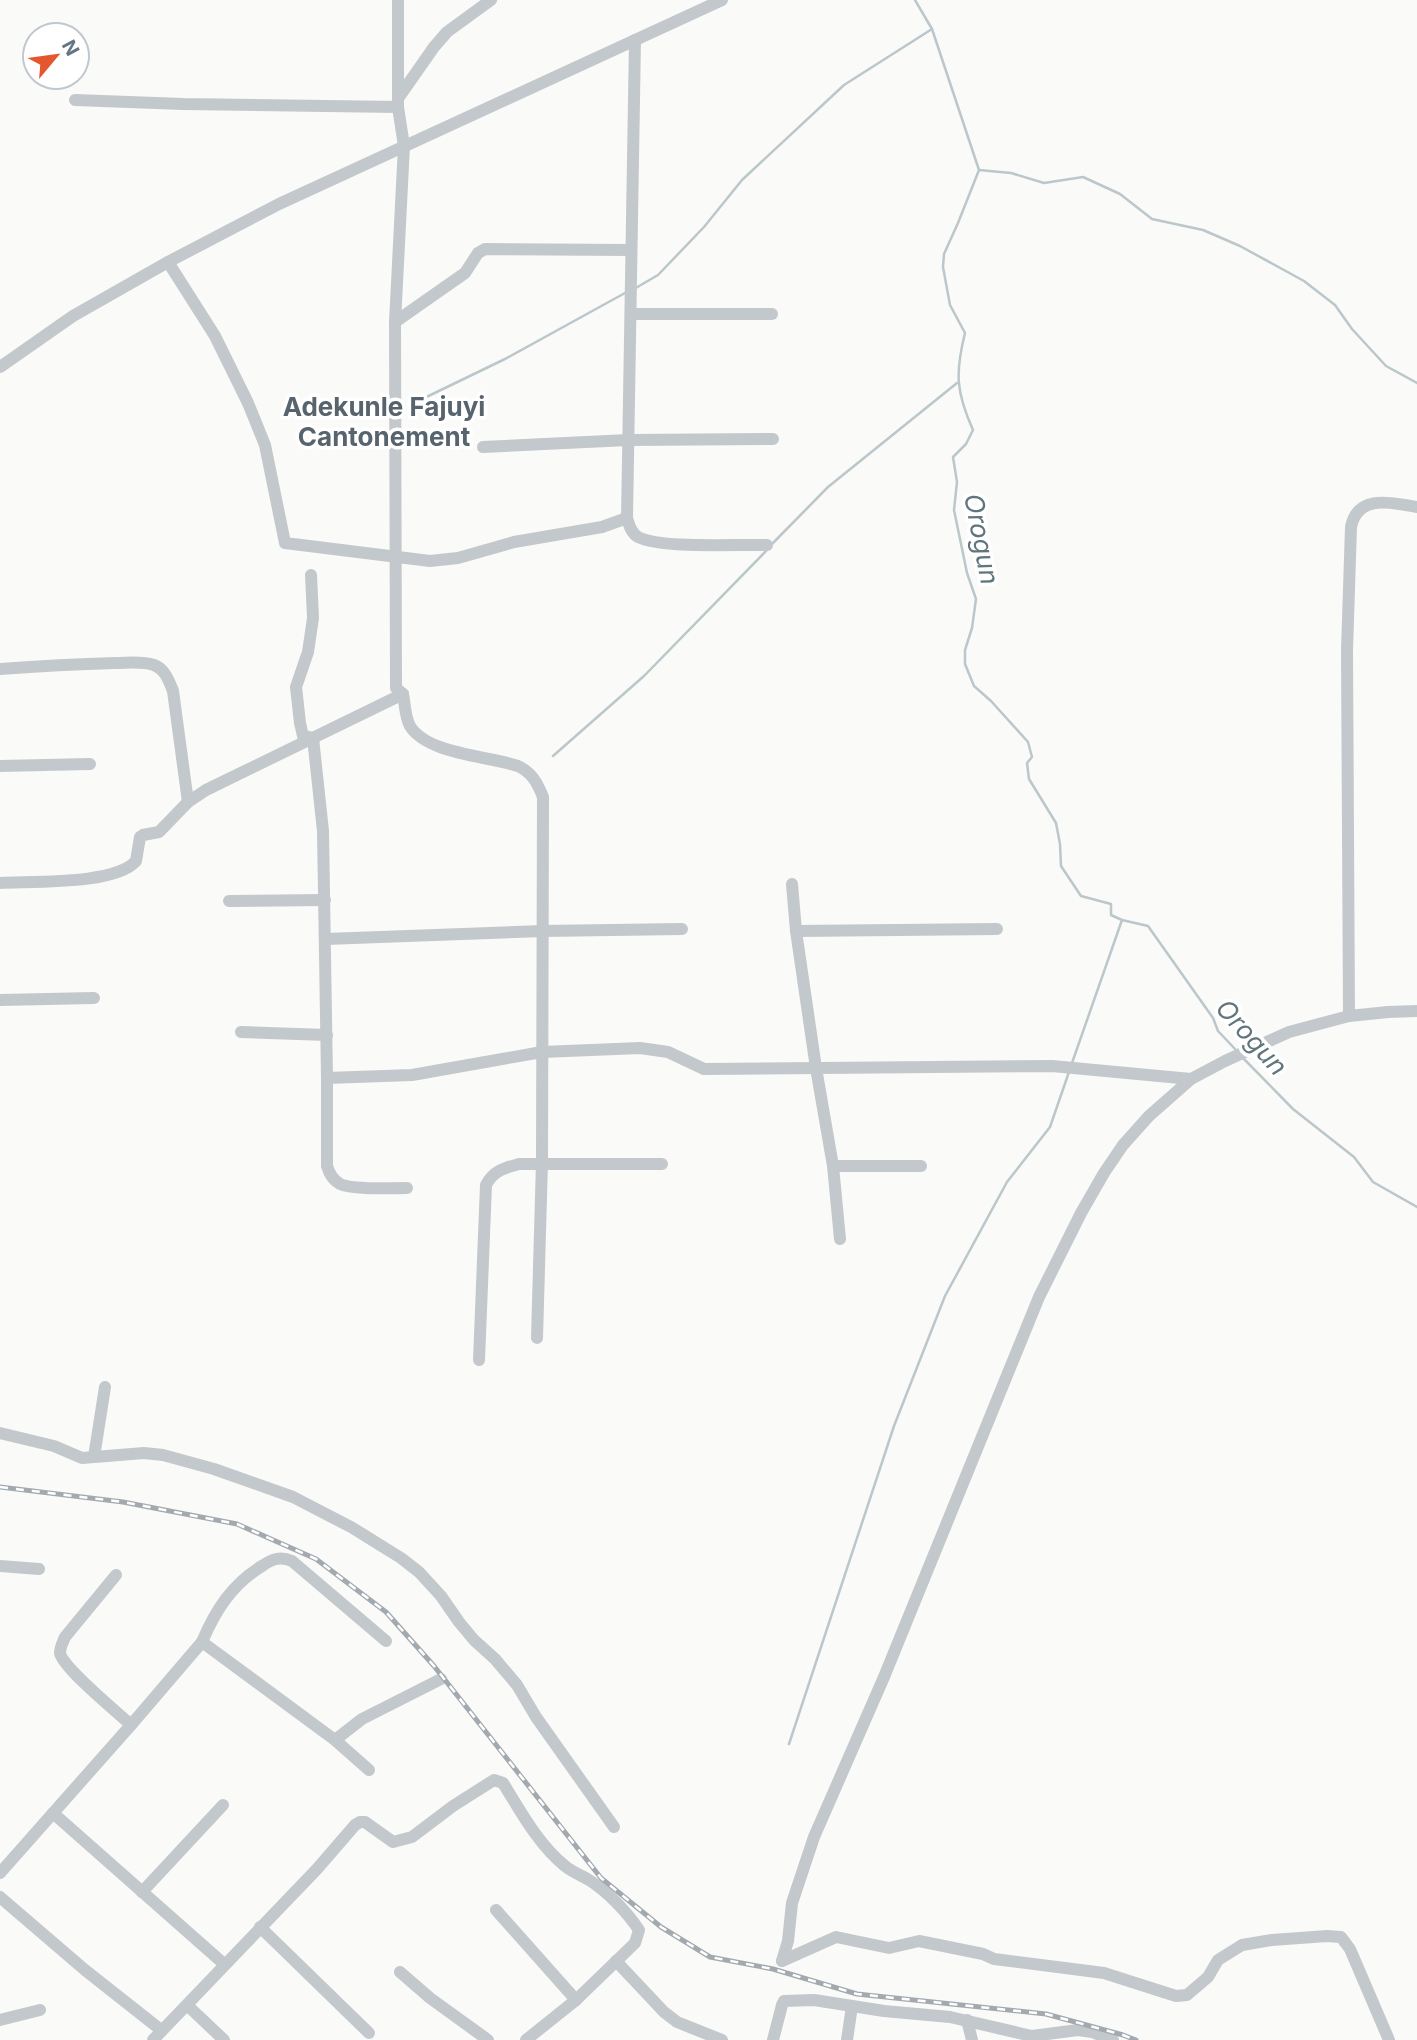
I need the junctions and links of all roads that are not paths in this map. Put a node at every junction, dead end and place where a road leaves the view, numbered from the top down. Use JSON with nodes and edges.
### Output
{"nodes":[{"id":1,"x":398,"y":0,"type":"edge"},
{"id":2,"x":491,"y":0,"type":"edge"},
{"id":3,"x":722,"y":0,"type":"edge"},
{"id":4,"x":635,"y":40,"type":"junction"},
{"id":5,"x":75,"y":100,"type":"dead end"},
{"id":6,"x":399,"y":102,"type":"junction"},
{"id":7,"x":404,"y":146,"type":"junction"},
{"id":8,"x":631,"y":250,"type":"junction"},
{"id":9,"x":168,"y":262,"type":"junction"},
{"id":10,"x":631,"y":314,"type":"junction"},
{"id":11,"x":772,"y":314,"type":"dead end"},
{"id":12,"x":395,"y":322,"type":"junction"},
{"id":13,"x":0,"y":367,"type":"edge"},
{"id":14,"x":773,"y":439,"type":"dead end"},
{"id":15,"x":628,"y":440,"type":"junction"},
{"id":16,"x":483,"y":447,"type":"dead end"},
{"id":17,"x":1417,"y":507,"type":"edge"},
{"id":18,"x":627,"y":518,"type":"junction"},
{"id":19,"x":767,"y":545,"type":"dead end"},
{"id":20,"x":395,"y":557,"type":"junction"},
{"id":21,"x":311,"y":575,"type":"dead end"},
{"id":22,"x":0,"y":669,"type":"edge"},
{"id":23,"x":403,"y":694,"type":"junction"},
{"id":24,"x":313,"y":738,"type":"junction"},
{"id":25,"x":90,"y":764,"type":"dead end"},
{"id":26,"x":0,"y":766,"type":"edge"},
{"id":27,"x":188,"y":802,"type":"junction"},
{"id":28,"x":0,"y":883,"type":"edge"},
{"id":29,"x":792,"y":884,"type":"dead end"},
{"id":30,"x":325,"y":900,"type":"junction"},
{"id":31,"x":229,"y":901,"type":"dead end"},
{"id":32,"x":682,"y":929,"type":"dead end"},
{"id":33,"x":997,"y":929,"type":"dead end"},
{"id":34,"x":796,"y":930,"type":"junction"},
{"id":35,"x":542,"y":931,"type":"junction"},
{"id":36,"x":326,"y":939,"type":"junction"},
{"id":37,"x":94,"y":998,"type":"dead end"},
{"id":38,"x":0,"y":1000,"type":"edge"},
{"id":39,"x":1417,"y":1012,"type":"edge"},
{"id":40,"x":1349,"y":1016,"type":"junction"},
{"id":41,"x":241,"y":1032,"type":"dead end"},
{"id":42,"x":327,"y":1035,"type":"junction"},
{"id":43,"x":542,"y":1052,"type":"junction"},
{"id":44,"x":816,"y":1069,"type":"junction"},
{"id":45,"x":327,"y":1078,"type":"junction"},
{"id":46,"x":1191,"y":1079,"type":"junction"},
{"id":47,"x":542,"y":1162,"type":"junction"},
{"id":48,"x":662,"y":1164,"type":"dead end"},
{"id":49,"x":833,"y":1166,"type":"junction"},
{"id":50,"x":921,"y":1166,"type":"dead end"},
{"id":51,"x":407,"y":1188,"type":"dead end"},
{"id":52,"x":840,"y":1239,"type":"dead end"},
{"id":53,"x":537,"y":1338,"type":"dead end"},
{"id":54,"x":479,"y":1360,"type":"dead end"},
{"id":55,"x":105,"y":1387,"type":"dead end"},
{"id":56,"x":0,"y":1433,"type":"edge"},
{"id":57,"x":94,"y":1457,"type":"junction"},
{"id":58,"x":0,"y":1566,"type":"edge"},
{"id":59,"x":39,"y":1569,"type":"dead end"},
{"id":60,"x":116,"y":1575,"type":"dead end"},
{"id":61,"x":386,"y":1641,"type":"dead end"},
{"id":62,"x":202,"y":1642,"type":"junction"},
{"id":63,"x":441,"y":1679,"type":"dead end"},
{"id":64,"x":131,"y":1726,"type":"junction"},
{"id":65,"x":335,"y":1740,"type":"junction"},
{"id":66,"x":369,"y":1770,"type":"dead end"},
{"id":67,"x":223,"y":1805,"type":"dead end"},
{"id":68,"x":53,"y":1813,"type":"junction"},
{"id":69,"x":614,"y":1827,"type":"dead end"},
{"id":70,"x":0,"y":1873,"type":"edge"},
{"id":71,"x":142,"y":1892,"type":"junction"},
{"id":72,"x":0,"y":1896,"type":"edge"},
{"id":73,"x":496,"y":1910,"type":"dead end"},
{"id":74,"x":260,"y":1927,"type":"junction"},
{"id":75,"x":616,"y":1961,"type":"junction"},
{"id":76,"x":225,"y":1964,"type":"junction"},
{"id":77,"x":400,"y":1972,"type":"dead end"},
{"id":78,"x":576,"y":2000,"type":"junction"},
{"id":79,"x":187,"y":2005,"type":"junction"},
{"id":80,"x":852,"y":2006,"type":"junction"},
{"id":81,"x":40,"y":2010,"type":"dead end"},
{"id":82,"x":0,"y":2020,"type":"edge"},
{"id":83,"x":967,"y":2020,"type":"junction"},
{"id":84,"x":369,"y":2033,"type":"dead end"},
{"id":85,"x":157,"y":2035,"type":"edge"},
{"id":86,"x":1033,"y":2038,"type":"edge"},
{"id":87,"x":223,"y":2040,"type":"edge"},
{"id":88,"x":488,"y":2040,"type":"edge"},
{"id":89,"x":526,"y":2040,"type":"edge"},
{"id":90,"x":722,"y":2040,"type":"edge"},
{"id":91,"x":773,"y":2040,"type":"edge"},
{"id":92,"x":847,"y":2040,"type":"edge"},
{"id":93,"x":972,"y":2040,"type":"edge"},
{"id":94,"x":1113,"y":2040,"type":"edge"},
{"id":95,"x":1389,"y":2040,"type":"edge"}],
"edges":[{"from":1,"to":6,"type":"street"},
{"from":2,"to":6,"type":"street"},
{"from":3,"to":4,"type":"street"},
{"from":4,"to":7,"type":"street"},
{"from":4,"to":8,"type":"street"},
{"from":5,"to":6,"type":"street"},
{"from":6,"to":7,"type":"street"},
{"from":7,"to":9,"type":"street"},
{"from":7,"to":12,"type":"street"},
{"from":8,"to":10,"type":"street"},
{"from":8,"to":12,"type":"street"},
{"from":9,"to":13,"type":"street"},
{"from":9,"to":20,"type":"street"},
{"from":10,"to":11,"type":"street"},
{"from":10,"to":15,"type":"street"},
{"from":12,"to":20,"type":"street"},
{"from":14,"to":15,"type":"street"},
{"from":15,"to":16,"type":"street"},
{"from":15,"to":18,"type":"street"},
{"from":17,"to":40,"type":"street"},
{"from":18,"to":19,"type":"street"},
{"from":18,"to":20,"type":"street"},
{"from":20,"to":23,"type":"street"},
{"from":21,"to":24,"type":"street"},
{"from":22,"to":27,"type":"street"},
{"from":23,"to":24,"type":"street"},
{"from":23,"to":35,"type":"street"},
{"from":24,"to":27,"type":"street"},
{"from":24,"to":30,"type":"street"},
{"from":25,"to":26,"type":"street"},
{"from":27,"to":28,"type":"street"},
{"from":29,"to":34,"type":"street"},
{"from":30,"to":31,"type":"street"},
{"from":30,"to":36,"type":"street"},
{"from":32,"to":35,"type":"street"},
{"from":33,"to":34,"type":"street"},
{"from":34,"to":44,"type":"street"},
{"from":35,"to":36,"type":"street"},
{"from":35,"to":43,"type":"street"},
{"from":36,"to":42,"type":"street"},
{"from":37,"to":38,"type":"street"},
{"from":39,"to":40,"type":"street"},
{"from":40,"to":46,"type":"street"},
{"from":41,"to":42,"type":"street"},
{"from":42,"to":45,"type":"street"},
{"from":43,"to":44,"type":"street"},
{"from":43,"to":45,"type":"street"},
{"from":43,"to":47,"type":"street"},
{"from":44,"to":46,"type":"street"},
{"from":44,"to":49,"type":"street"},
{"from":45,"to":51,"type":"street"},
{"from":46,"to":95,"type":"street"},
{"from":47,"to":48,"type":"street"},
{"from":47,"to":53,"type":"street"},
{"from":47,"to":54,"type":"street"},
{"from":49,"to":50,"type":"street"},
{"from":49,"to":52,"type":"street"},
{"from":55,"to":57,"type":"street"},
{"from":56,"to":57,"type":"street"},
{"from":57,"to":69,"type":"street"},
{"from":58,"to":59,"type":"street"},
{"from":60,"to":64,"type":"street"},
{"from":61,"to":62,"type":"street"},
{"from":62,"to":64,"type":"street"},
{"from":62,"to":65,"type":"street"},
{"from":63,"to":65,"type":"street"},
{"from":64,"to":68,"type":"street"},
{"from":65,"to":66,"type":"street"},
{"from":67,"to":71,"type":"street"},
{"from":68,"to":70,"type":"street"},
{"from":68,"to":71,"type":"street"},
{"from":71,"to":76,"type":"street"},
{"from":72,"to":85,"type":"street"},
{"from":73,"to":78,"type":"street"},
{"from":74,"to":75,"type":"street"},
{"from":74,"to":76,"type":"street"},
{"from":74,"to":84,"type":"street"},
{"from":75,"to":78,"type":"street"},
{"from":75,"to":90,"type":"street"},
{"from":76,"to":79,"type":"street"},
{"from":77,"to":88,"type":"street"},
{"from":78,"to":89,"type":"street"},
{"from":79,"to":85,"type":"street"},
{"from":79,"to":87,"type":"street"},
{"from":80,"to":83,"type":"street"},
{"from":80,"to":91,"type":"street"},
{"from":80,"to":92,"type":"street"},
{"from":81,"to":82,"type":"street"},
{"from":83,"to":86,"type":"street"},
{"from":83,"to":93,"type":"street"},
{"from":86,"to":94,"type":"street"}]}
